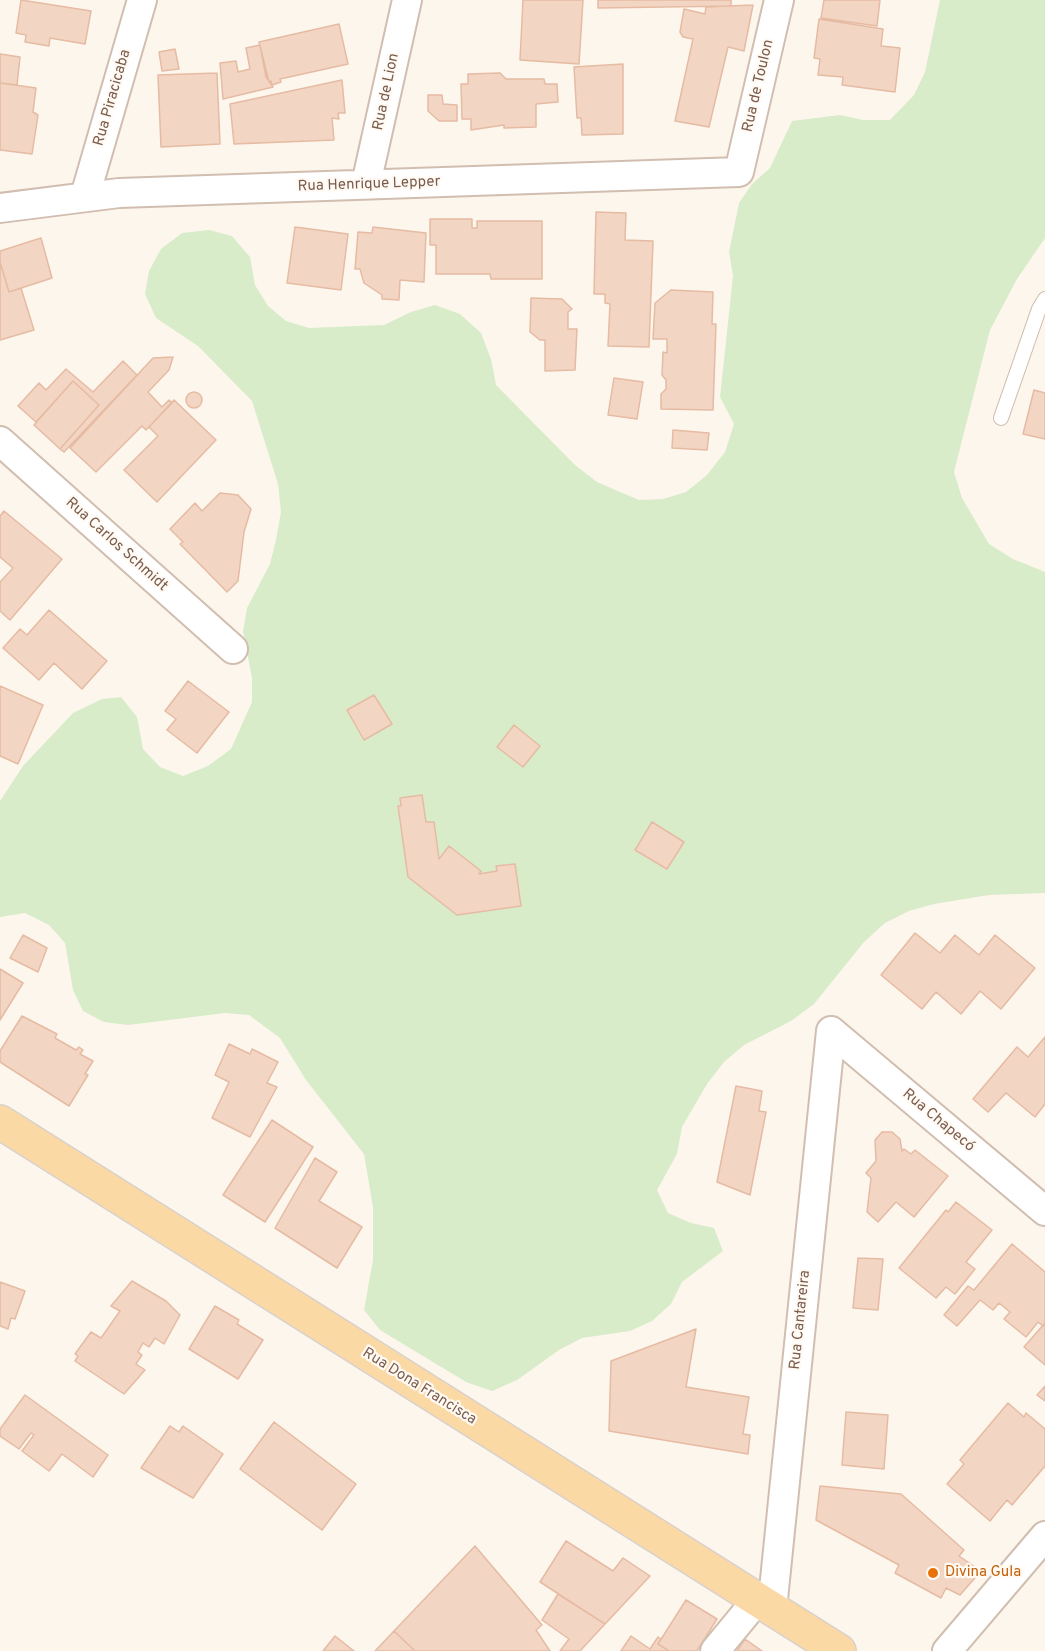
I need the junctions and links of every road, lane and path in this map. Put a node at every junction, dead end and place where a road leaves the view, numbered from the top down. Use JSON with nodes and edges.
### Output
{"nodes":[{"id":1,"x":142,"y":0,"type":"edge"},
{"id":2,"x":407,"y":0,"type":"edge"},
{"id":3,"x":779,"y":0,"type":"edge"},
{"id":4,"x":739,"y":172,"type":"joint"},
{"id":5,"x":366,"y":184,"type":"junction"},
{"id":6,"x":85,"y":196,"type":"junction"},
{"id":7,"x":0,"y":208,"type":"edge"},
{"id":8,"x":1045,"y":299,"type":"edge"},
{"id":9,"x":1001,"y":418,"type":"dead end"},
{"id":10,"x":0,"y":441,"type":"edge"},
{"id":11,"x":233,"y":649,"type":"dead end"},
{"id":12,"x":831,"y":1031,"type":"joint"},
{"id":13,"x":0,"y":1122,"type":"edge"},
{"id":14,"x":1045,"y":1211,"type":"edge"},
{"id":15,"x":1045,"y":1536,"type":"edge"},
{"id":16,"x":764,"y":1605,"type":"junction"},
{"id":17,"x":715,"y":1651,"type":"edge"},
{"id":18,"x":839,"y":1651,"type":"edge"},
{"id":19,"x":947,"y":1651,"type":"edge"}],
"edges":[{"from":1,"to":6,"type":"street","name":"Rua Piracicaba"},
{"from":2,"to":5,"type":"street","name":"Rua de Lion"},
{"from":3,"to":4,"type":"street","name":"Rua de Toulon"},
{"from":4,"to":5,"type":"street","name":"Rua Henrique Lepper"},
{"from":5,"to":6,"type":"street","name":"Rua Henrique Lepper"},
{"from":6,"to":7,"type":"street","name":"Rua Henrique Lepper"},
{"from":8,"to":9,"type":"lane"},
{"from":10,"to":11,"type":"street","name":"Rua Carlos Schmidt"},
{"from":12,"to":14,"type":"street","name":"Rua Chapecó"},
{"from":12,"to":16,"type":"street","name":"Rua Cantareira"},
{"from":13,"to":16,"type":"main road","name":"Rua Dona Francisca"},
{"from":15,"to":19,"type":"street"},
{"from":16,"to":17,"type":"street"},
{"from":16,"to":18,"type":"main road","name":"Rua Dona Francisca"}]}
